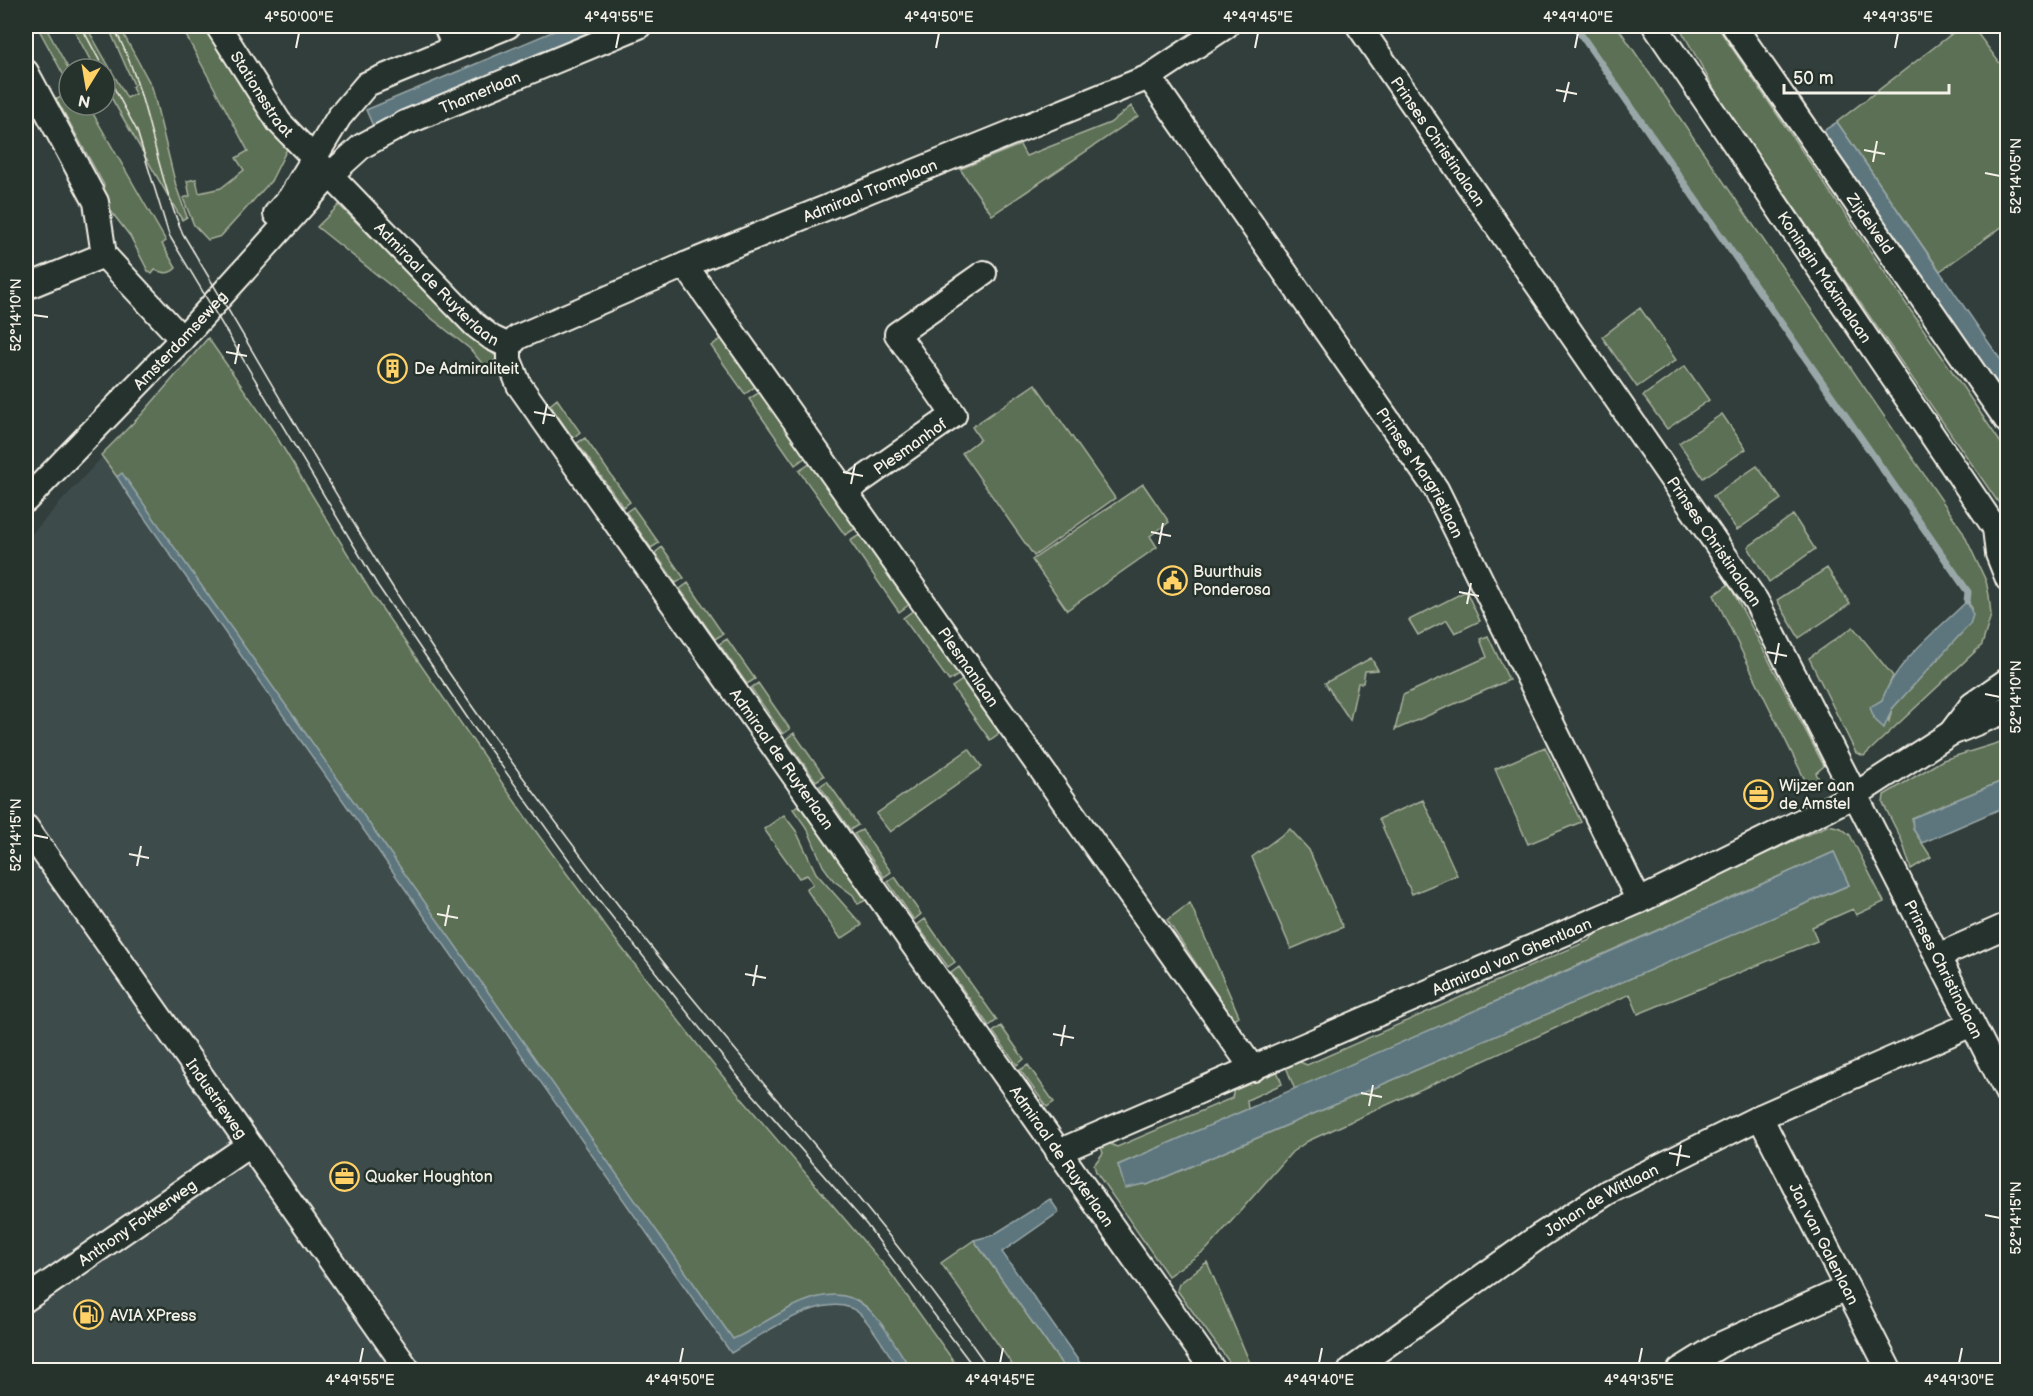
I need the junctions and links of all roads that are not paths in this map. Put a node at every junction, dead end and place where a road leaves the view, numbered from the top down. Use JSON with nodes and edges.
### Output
{"nodes":[{"id":1,"x":218,"y":26,"type":"edge"},
{"id":2,"x":508,"y":26,"type":"edge"},
{"id":3,"x":639,"y":26,"type":"edge"},
{"id":4,"x":1226,"y":26,"type":"edge"},
{"id":5,"x":1359,"y":26,"type":"edge"},
{"id":6,"x":1654,"y":26,"type":"edge"},
{"id":7,"x":1734,"y":26,"type":"edge"},
{"id":8,"x":451,"y":36,"type":"edge"},
{"id":9,"x":1149,"y":76,"type":"junction"},
{"id":10,"x":27,"y":77,"type":"edge"},
{"id":11,"x":313,"y":157,"type":"junction"},
{"id":12,"x":330,"y":175,"type":"junction"},
{"id":13,"x":104,"y":255,"type":"junction"},
{"id":14,"x":685,"y":265,"type":"junction"},
{"id":15,"x":984,"y":273,"type":"dead end"},
{"id":16,"x":26,"y":287,"type":"edge"},
{"id":17,"x":176,"y":333,"type":"junction"},
{"id":18,"x":509,"y":346,"type":"junction"},
{"id":19,"x":2007,"y":422,"type":"edge"},
{"id":20,"x":26,"y":482,"type":"edge"},
{"id":21,"x":846,"y":491,"type":"junction"},
{"id":22,"x":26,"y":500,"type":"edge"},
{"id":23,"x":2001,"y":534,"type":"edge"},
{"id":24,"x":2007,"y":579,"type":"edge"},
{"id":25,"x":2007,"y":680,"type":"edge"},
{"id":26,"x":2007,"y":710,"type":"edge"},
{"id":27,"x":1951,"y":733,"type":"junction"},
{"id":28,"x":1855,"y":795,"type":"junction"},
{"id":29,"x":26,"y":827,"type":"edge"},
{"id":30,"x":1638,"y":901,"type":"junction"},
{"id":31,"x":2007,"y":925,"type":"edge"},
{"id":32,"x":1938,"y":956,"type":"junction"},
{"id":33,"x":1972,"y":1024,"type":"junction"},
{"id":34,"x":1253,"y":1069,"type":"junction"},
{"id":35,"x":2007,"y":1094,"type":"edge"},
{"id":36,"x":1760,"y":1116,"type":"junction"},
{"id":37,"x":249,"y":1145,"type":"junction"},
{"id":38,"x":1058,"y":1152,"type":"junction"},
{"id":39,"x":1847,"y":1288,"type":"junction"},
{"id":40,"x":26,"y":1299,"type":"edge"},
{"id":41,"x":408,"y":1371,"type":"edge"},
{"id":42,"x":1213,"y":1371,"type":"edge"},
{"id":43,"x":1351,"y":1371,"type":"edge"},
{"id":44,"x":1680,"y":1371,"type":"edge"},
{"id":45,"x":1889,"y":1371,"type":"edge"}],
"edges":[{"from":1,"to":11,"type":"street","name":"Stationsstraat"},
{"from":2,"to":8,"type":"street","name":"Amsterdamseweg"},
{"from":3,"to":12,"type":"street","name":"Thamerlaan"},
{"from":4,"to":9,"type":"street","name":"Admiraal Tromplaan"},
{"from":5,"to":28,"type":"street","name":"Prinses Christinalaan"},
{"from":6,"to":23,"type":"street","name":"Koningin Máximalaan"},
{"from":7,"to":19,"type":"street","name":"Zijdelveld"},
{"from":8,"to":11,"type":"street","name":"Amsterdamseweg"},
{"from":9,"to":14,"type":"street","name":"Admiraal Tromplaan"},
{"from":9,"to":30,"type":"street","name":"Prinses Margrietlaan"},
{"from":10,"to":13,"type":"street"},
{"from":11,"to":12,"type":"street","name":"Stationsstraat"},
{"from":11,"to":17,"type":"street","name":"Amsterdamseweg"},
{"from":12,"to":17,"type":"street","name":"Amsterdamseweg"},
{"from":12,"to":18,"type":"street","name":"Admiraal de Ruyterlaan"},
{"from":13,"to":16,"type":"street"},
{"from":13,"to":17,"type":"street"},
{"from":14,"to":18,"type":"street","name":"Admiraal Tromplaan"},
{"from":14,"to":21,"type":"street","name":"Plesmanlaan"},
{"from":15,"to":21,"type":"street","name":"Plesmanhof"},
{"from":17,"to":20,"type":"street","name":"Amsterdamseweg"},
{"from":17,"to":22,"type":"street","name":"Amsterdamseweg"},
{"from":18,"to":38,"type":"street","name":"Admiraal de Ruyterlaan"},
{"from":21,"to":34,"type":"street","name":"Plesmanlaan"},
{"from":23,"to":24,"type":"street","name":"Koningin Máximalaan"},
{"from":25,"to":27,"type":"street","name":"Admiraal van Ghentlaan"},
{"from":26,"to":27,"type":"street","name":"Admiraal van Ghentlaan"},
{"from":27,"to":28,"type":"street","name":"Admiraal van Ghentlaan"},
{"from":28,"to":30,"type":"street","name":"Admiraal van Ghentlaan"},
{"from":28,"to":32,"type":"street","name":"Prinses Christinalaan"},
{"from":29,"to":37,"type":"street","name":"Industrieweg"},
{"from":30,"to":34,"type":"street","name":"Admiraal van Ghentlaan"},
{"from":31,"to":32,"type":"street"},
{"from":32,"to":33,"type":"street","name":"Prinses Christinalaan"},
{"from":33,"to":35,"type":"street","name":"Prinses Christinalaan"},
{"from":33,"to":36,"type":"street","name":"Johan de Wittlaan"},
{"from":34,"to":38,"type":"street","name":"Admiraal van Ghentlaan"},
{"from":36,"to":39,"type":"street","name":"Jan van Galenlaan"},
{"from":36,"to":43,"type":"street","name":"Johan de Wittlaan"},
{"from":37,"to":40,"type":"street","name":"Anthony Fokkerweg"},
{"from":37,"to":41,"type":"street","name":"Industrieweg"},
{"from":38,"to":42,"type":"street","name":"Admiraal de Ruyterlaan"},
{"from":39,"to":44,"type":"street"},
{"from":39,"to":45,"type":"street","name":"Jan van Galenlaan"}]}
